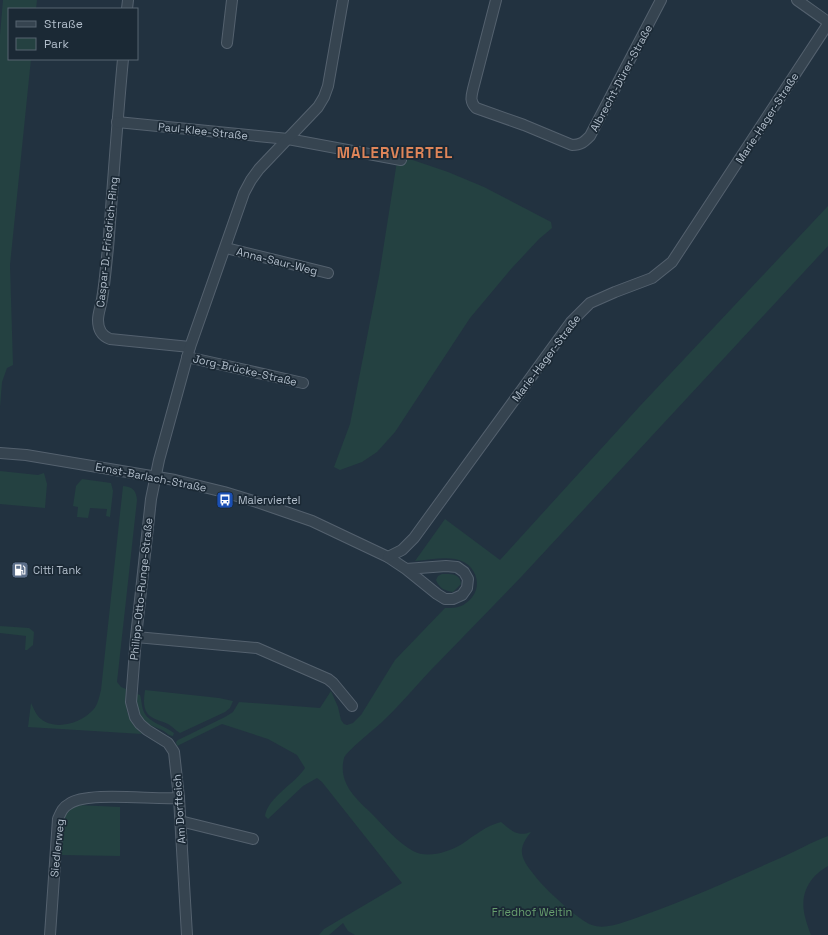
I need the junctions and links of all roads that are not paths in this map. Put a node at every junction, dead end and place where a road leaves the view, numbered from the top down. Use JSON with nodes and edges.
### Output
{"nodes":[{"id":1,"x":232,"y":0,"type":"edge"},
{"id":2,"x":344,"y":0,"type":"edge"},
{"id":3,"x":496,"y":0,"type":"edge"},
{"id":4,"x":661,"y":0,"type":"edge"},
{"id":5,"x":797,"y":0,"type":"edge"},
{"id":6,"x":828,"y":23,"type":"edge"},
{"id":7,"x":227,"y":43,"type":"dead end"},
{"id":8,"x":123,"y":60,"type":"edge"},
{"id":9,"x":117,"y":122,"type":"junction"},
{"id":10,"x":288,"y":139,"type":"junction"},
{"id":11,"x":401,"y":160,"type":"dead end"},
{"id":12,"x":226,"y":248,"type":"junction"},
{"id":13,"x":328,"y":274,"type":"dead end"},
{"id":14,"x":189,"y":352,"type":"junction"},
{"id":15,"x":303,"y":383,"type":"dead end"},
{"id":16,"x":0,"y":453,"type":"edge"},
{"id":17,"x":156,"y":476,"type":"junction"},
{"id":18,"x":388,"y":556,"type":"junction"},
{"id":19,"x":406,"y":569,"type":"junction"},
{"id":20,"x":136,"y":637,"type":"junction"},
{"id":21,"x":131,"y":702,"type":"joint"},
{"id":22,"x":352,"y":706,"type":"dead end"},
{"id":23,"x":179,"y":798,"type":"junction"},
{"id":24,"x":180,"y":821,"type":"junction"},
{"id":25,"x":253,"y":839,"type":"dead end"},
{"id":26,"x":50,"y":935,"type":"edge"},
{"id":27,"x":187,"y":935,"type":"edge"}],
"edges":[{"from":1,"to":7,"type":"street"},
{"from":2,"to":10,"type":"street"},
{"from":3,"to":4,"type":"street","name":"Albrecht-Dürer-Straße"},
{"from":5,"to":6,"type":"street"},
{"from":6,"to":18,"type":"street","name":"Marie-Hager-Straße"},
{"from":8,"to":9,"type":"street","name":"Caspar-D.-Friedrich-Ring"},
{"from":9,"to":10,"type":"street","name":"Paul-Klee-Straße"},
{"from":9,"to":14,"type":"street","name":"Caspar-D.-Friedrich-Ring"},
{"from":10,"to":11,"type":"street"},
{"from":10,"to":12,"type":"street"},
{"from":12,"to":13,"type":"street","name":"Anna-Saur-Weg"},
{"from":12,"to":14,"type":"street"},
{"from":14,"to":15,"type":"street","name":"Jorg-Brücke-Straße"},
{"from":14,"to":17,"type":"street"},
{"from":16,"to":17,"type":"street","name":"Ernst-Barlach-Straße"},
{"from":17,"to":18,"type":"street","name":"Ernst-Barlach-Straße"},
{"from":17,"to":20,"type":"street","name":"Philipp-Otto-Runge-Straße"},
{"from":18,"to":19,"type":"street","name":"Ernst-Barlach-Straße"},
{"from":19,"to":19,"type":"street","name":"Ernst-Barlach-Straße"},
{"from":20,"to":21,"type":"street","name":"Philipp-Otto-Runge-Straße"},
{"from":20,"to":22,"type":"street"},
{"from":21,"to":23,"type":"street","name":"Am Dorfteich"},
{"from":23,"to":24,"type":"street","name":"Am Dorfteich"},
{"from":23,"to":26,"type":"street","name":"Siedlerweg"},
{"from":24,"to":25,"type":"street"},
{"from":24,"to":27,"type":"street","name":"Am Dorfteich"}]}
